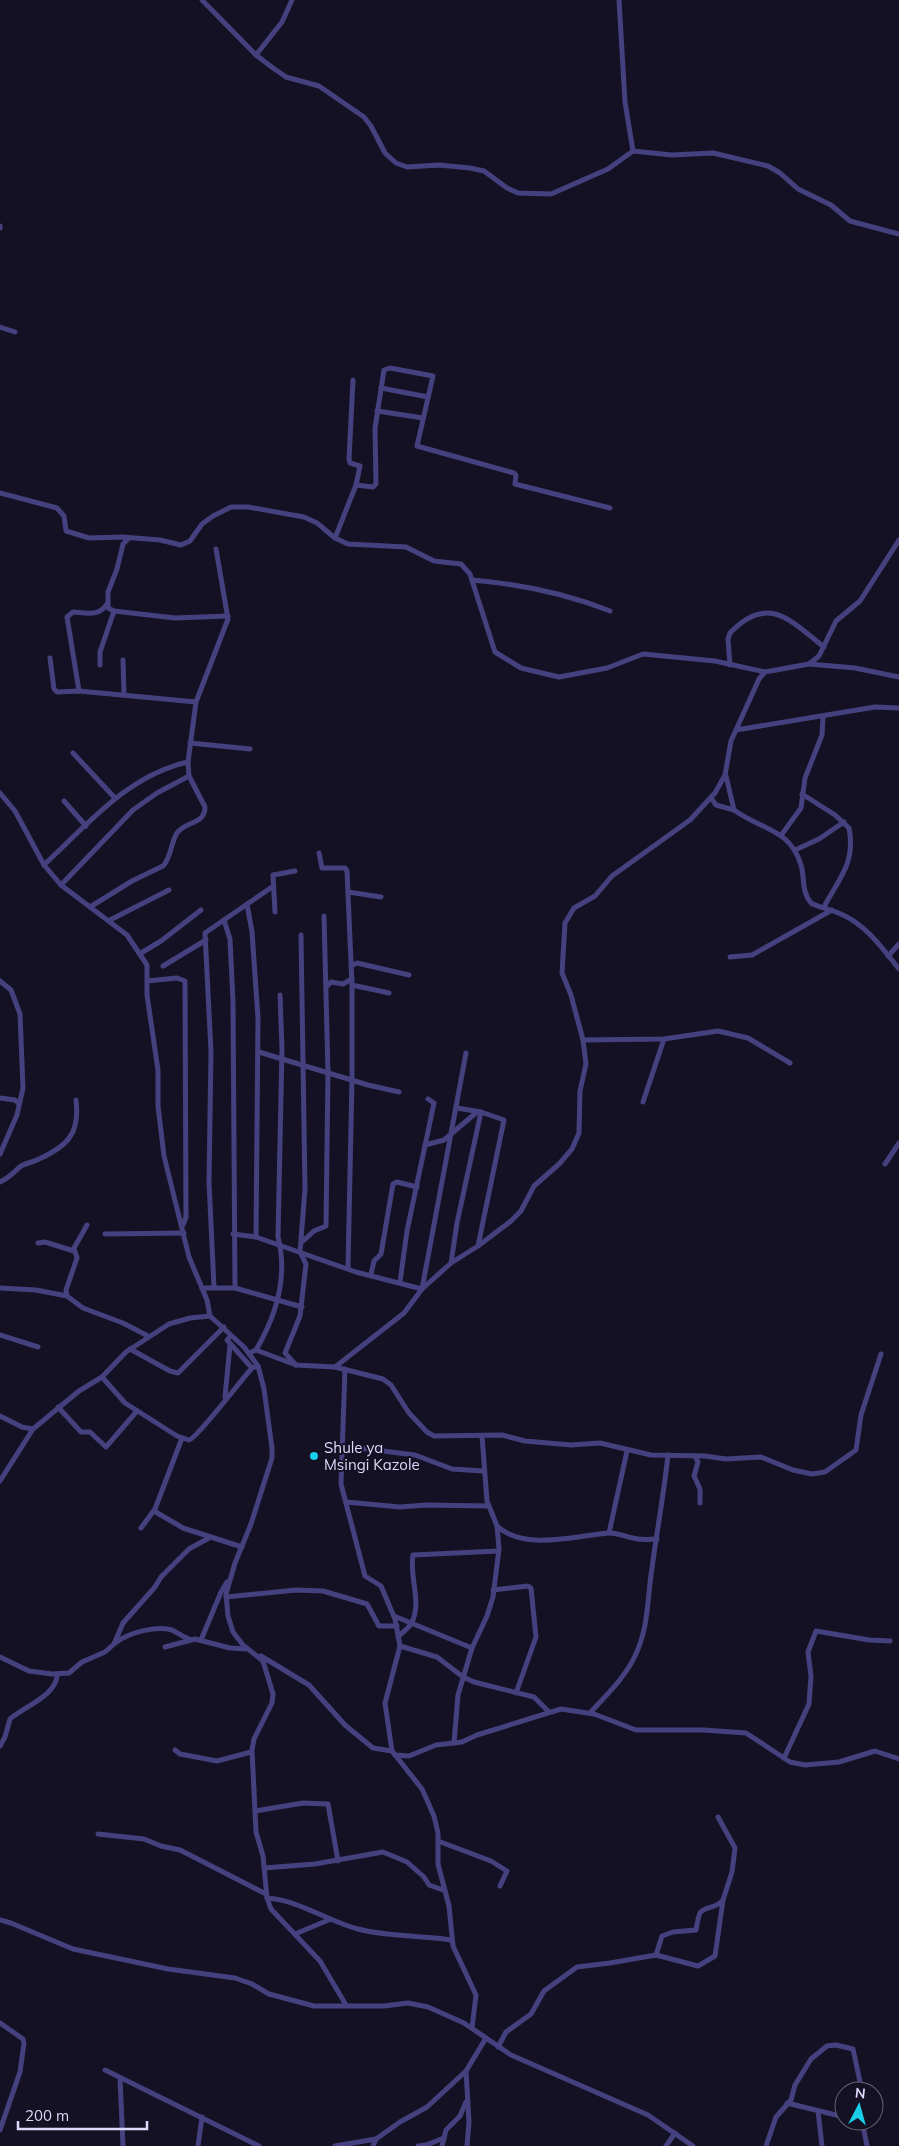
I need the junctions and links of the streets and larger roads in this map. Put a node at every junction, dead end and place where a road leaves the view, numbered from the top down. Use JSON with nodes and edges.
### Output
{"nodes":[{"id":1,"x":202,"y":0,"type":"edge"},
{"id":2,"x":292,"y":0,"type":"edge"},
{"id":3,"x":619,"y":0,"type":"edge"},
{"id":4,"x":256,"y":55,"type":"junction"},
{"id":5,"x":633,"y":150,"type":"junction"},
{"id":6,"x":899,"y":234,"type":"edge"},
{"id":7,"x":0,"y":327,"type":"edge"},
{"id":8,"x":16,"y":332,"type":"dead end"},
{"id":9,"x":353,"y":380,"type":"dead end"},
{"id":10,"x":381,"y":388,"type":"junction"},
{"id":11,"x":428,"y":397,"type":"junction"},
{"id":12,"x":377,"y":411,"type":"junction"},
{"id":13,"x":423,"y":418,"type":"junction"},
{"id":14,"x":356,"y":485,"type":"junction"},
{"id":15,"x":0,"y":493,"type":"edge"},
{"id":16,"x":610,"y":508,"type":"dead end"},
{"id":17,"x":130,"y":538,"type":"junction"},
{"id":18,"x":335,"y":538,"type":"junction"},
{"id":19,"x":899,"y":540,"type":"edge"},
{"id":20,"x":216,"y":549,"type":"dead end"},
{"id":21,"x":472,"y":580,"type":"junction"},
{"id":22,"x":107,"y":604,"type":"junction"},
{"id":23,"x":610,"y":611,"type":"dead end"},
{"id":24,"x":114,"y":612,"type":"junction"},
{"id":25,"x":228,"y":616,"type":"junction"},
{"id":26,"x":824,"y":647,"type":"junction"},
{"id":27,"x":50,"y":658,"type":"dead end"},
{"id":28,"x":123,"y":660,"type":"dead end"},
{"id":29,"x":809,"y":664,"type":"junction"},
{"id":30,"x":100,"y":665,"type":"dead end"},
{"id":31,"x":730,"y":665,"type":"junction"},
{"id":32,"x":765,"y":672,"type":"junction"},
{"id":33,"x":899,"y":677,"type":"edge"},
{"id":34,"x":79,"y":691,"type":"junction"},
{"id":35,"x":124,"y":694,"type":"junction"},
{"id":36,"x":196,"y":702,"type":"junction"},
{"id":37,"x":899,"y":708,"type":"edge"},
{"id":38,"x":823,"y":716,"type":"junction"},
{"id":39,"x":736,"y":730,"type":"junction"},
{"id":40,"x":190,"y":743,"type":"junction"},
{"id":41,"x":250,"y":749,"type":"dead end"},
{"id":42,"x":73,"y":753,"type":"dead end"},
{"id":43,"x":188,"y":762,"type":"junction"},
{"id":44,"x":725,"y":775,"type":"junction"},
{"id":45,"x":189,"y":776,"type":"junction"},
{"id":46,"x":0,"y":793,"type":"edge"},
{"id":47,"x":802,"y":794,"type":"junction"},
{"id":48,"x":114,"y":797,"type":"junction"},
{"id":49,"x":711,"y":798,"type":"junction"},
{"id":50,"x":64,"y":801,"type":"dead end"},
{"id":51,"x":734,"y":810,"type":"junction"},
{"id":52,"x":844,"y":822,"type":"junction"},
{"id":53,"x":86,"y":826,"type":"junction"},
{"id":54,"x":782,"y":834,"type":"junction"},
{"id":55,"x":795,"y":850,"type":"junction"},
{"id":56,"x":319,"y":853,"type":"dead end"},
{"id":57,"x":44,"y":865,"type":"junction"},
{"id":58,"x":295,"y":871,"type":"dead end"},
{"id":59,"x":61,"y":885,"type":"junction"},
{"id":60,"x":272,"y":887,"type":"junction"},
{"id":61,"x":169,"y":890,"type":"dead end"},
{"id":62,"x":348,"y":892,"type":"junction"},
{"id":63,"x":381,"y":898,"type":"dead end"},
{"id":64,"x":247,"y":904,"type":"junction"},
{"id":65,"x":824,"y":907,"type":"junction"},
{"id":66,"x":90,"y":908,"type":"junction"},
{"id":67,"x":202,"y":910,"type":"dead end"},
{"id":68,"x":832,"y":910,"type":"junction"},
{"id":69,"x":275,"y":912,"type":"dead end"},
{"id":70,"x":324,"y":916,"type":"dead end"},
{"id":71,"x":110,"y":920,"type":"junction"},
{"id":72,"x":224,"y":920,"type":"junction"},
{"id":73,"x":301,"y":935,"type":"dead end"},
{"id":74,"x":206,"y":940,"type":"junction"},
{"id":75,"x":899,"y":944,"type":"edge"},
{"id":76,"x":141,"y":953,"type":"junction"},
{"id":77,"x":888,"y":956,"type":"junction"},
{"id":78,"x":730,"y":957,"type":"dead end"},
{"id":79,"x":162,"y":966,"type":"dead end"},
{"id":80,"x":351,"y":966,"type":"junction"},
{"id":81,"x":899,"y":969,"type":"edge"},
{"id":82,"x":409,"y":975,"type":"dead end"},
{"id":83,"x":352,"y":979,"type":"junction"},
{"id":84,"x":0,"y":981,"type":"edge"},
{"id":85,"x":147,"y":981,"type":"junction"},
{"id":86,"x":352,"y":985,"type":"junction"},
{"id":87,"x":326,"y":988,"type":"junction"},
{"id":88,"x":389,"y":993,"type":"dead end"},
{"id":89,"x":280,"y":995,"type":"dead end"},
{"id":90,"x":664,"y":1039,"type":"junction"},
{"id":91,"x":583,"y":1040,"type":"junction"},
{"id":92,"x":258,"y":1052,"type":"junction"},
{"id":93,"x":466,"y":1053,"type":"dead end"},
{"id":94,"x":282,"y":1057,"type":"junction"},
{"id":95,"x":790,"y":1063,"type":"dead end"},
{"id":96,"x":305,"y":1065,"type":"junction"},
{"id":97,"x":328,"y":1072,"type":"junction"},
{"id":98,"x":352,"y":1079,"type":"junction"},
{"id":99,"x":399,"y":1092,"type":"dead end"},
{"id":100,"x":0,"y":1098,"type":"edge"},
{"id":101,"x":76,"y":1100,"type":"dead end"},
{"id":102,"x":428,"y":1100,"type":"dead end"},
{"id":103,"x":643,"y":1102,"type":"dead end"},
{"id":104,"x":19,"y":1104,"type":"junction"},
{"id":105,"x":457,"y":1108,"type":"junction"},
{"id":106,"x":479,"y":1112,"type":"junction"},
{"id":107,"x":466,"y":1123,"type":"junction"},
{"id":108,"x":478,"y":1123,"type":"junction"},
{"id":109,"x":452,"y":1134,"type":"junction"},
{"id":110,"x":899,"y":1143,"type":"edge"},
{"id":111,"x":425,"y":1145,"type":"junction"},
{"id":112,"x":0,"y":1154,"type":"edge"},
{"id":113,"x":885,"y":1164,"type":"dead end"},
{"id":114,"x":0,"y":1182,"type":"edge"},
{"id":115,"x":417,"y":1187,"type":"junction"},
{"id":116,"x":87,"y":1226,"type":"dead end"},
{"id":117,"x":183,"y":1226,"type":"junction"},
{"id":118,"x":184,"y":1233,"type":"junction"},
{"id":119,"x":105,"y":1234,"type":"dead end"},
{"id":120,"x":233,"y":1234,"type":"junction"},
{"id":121,"x":256,"y":1237,"type":"junction"},
{"id":122,"x":302,"y":1242,"type":"junction"},
{"id":123,"x":38,"y":1243,"type":"dead end"},
{"id":124,"x":279,"y":1244,"type":"junction"},
{"id":125,"x":478,"y":1246,"type":"junction"},
{"id":126,"x":74,"y":1251,"type":"junction"},
{"id":127,"x":300,"y":1252,"type":"junction"},
{"id":128,"x":451,"y":1263,"type":"junction"},
{"id":129,"x":348,"y":1267,"type":"junction"},
{"id":130,"x":371,"y":1274,"type":"junction"},
{"id":131,"x":400,"y":1282,"type":"junction"},
{"id":132,"x":214,"y":1287,"type":"junction"},
{"id":133,"x":0,"y":1288,"type":"edge"},
{"id":134,"x":202,"y":1288,"type":"junction"},
{"id":135,"x":234,"y":1288,"type":"junction"},
{"id":136,"x":422,"y":1289,"type":"junction"},
{"id":137,"x":66,"y":1296,"type":"junction"},
{"id":138,"x":278,"y":1300,"type":"junction"},
{"id":139,"x":302,"y":1307,"type":"junction"},
{"id":140,"x":210,"y":1316,"type":"junction"},
{"id":141,"x":224,"y":1326,"type":"junction"},
{"id":142,"x":0,"y":1335,"type":"edge"},
{"id":143,"x":148,"y":1336,"type":"junction"},
{"id":144,"x":231,"y":1336,"type":"junction"},
{"id":145,"x":230,"y":1346,"type":"junction"},
{"id":146,"x":38,"y":1347,"type":"dead end"},
{"id":147,"x":130,"y":1349,"type":"junction"},
{"id":148,"x":256,"y":1350,"type":"junction"},
{"id":149,"x":250,"y":1353,"type":"junction"},
{"id":150,"x":881,"y":1354,"type":"dead end"},
{"id":151,"x":296,"y":1365,"type":"junction"},
{"id":152,"x":255,"y":1367,"type":"junction"},
{"id":153,"x":334,"y":1367,"type":"junction"},
{"id":154,"x":345,"y":1369,"type":"junction"},
{"id":155,"x":102,"y":1377,"type":"junction"},
{"id":156,"x":225,"y":1398,"type":"junction"},
{"id":157,"x":58,"y":1407,"type":"junction"},
{"id":158,"x":137,"y":1411,"type":"junction"},
{"id":159,"x":0,"y":1416,"type":"edge"},
{"id":160,"x":33,"y":1430,"type":"junction"},
{"id":161,"x":482,"y":1436,"type":"junction"},
{"id":162,"x":182,"y":1438,"type":"junction"},
{"id":163,"x":343,"y":1446,"type":"junction"},
{"id":164,"x":627,"y":1451,"type":"junction"},
{"id":165,"x":668,"y":1455,"type":"junction"},
{"id":166,"x":696,"y":1456,"type":"junction"},
{"id":167,"x":483,"y":1471,"type":"junction"},
{"id":168,"x":0,"y":1481,"type":"edge"},
{"id":169,"x":346,"y":1502,"type":"junction"},
{"id":170,"x":700,"y":1503,"type":"dead end"},
{"id":171,"x":488,"y":1506,"type":"junction"},
{"id":172,"x":154,"y":1511,"type":"junction"},
{"id":173,"x":497,"y":1526,"type":"junction"},
{"id":174,"x":141,"y":1528,"type":"dead end"},
{"id":175,"x":609,"y":1533,"type":"junction"},
{"id":176,"x":209,"y":1538,"type":"junction"},
{"id":177,"x":657,"y":1539,"type":"junction"},
{"id":178,"x":242,"y":1547,"type":"junction"},
{"id":179,"x":498,"y":1551,"type":"junction"},
{"id":180,"x":228,"y":1582,"type":"junction"},
{"id":181,"x":494,"y":1590,"type":"junction"},
{"id":182,"x":226,"y":1597,"type":"junction"},
{"id":183,"x":394,"y":1616,"type":"junction"},
{"id":184,"x":412,"y":1624,"type":"junction"},
{"id":185,"x":397,"y":1626,"type":"junction"},
{"id":186,"x":398,"y":1637,"type":"junction"},
{"id":187,"x":190,"y":1639,"type":"junction"},
{"id":188,"x":202,"y":1640,"type":"junction"},
{"id":189,"x":890,"y":1641,"type":"dead end"},
{"id":190,"x":114,"y":1644,"type":"junction"},
{"id":191,"x":400,"y":1646,"type":"junction"},
{"id":192,"x":165,"y":1647,"type":"dead end"},
{"id":193,"x":247,"y":1648,"type":"junction"},
{"id":194,"x":472,"y":1648,"type":"junction"},
{"id":195,"x":255,"y":1654,"type":"junction"},
{"id":196,"x":0,"y":1657,"type":"edge"},
{"id":197,"x":57,"y":1674,"type":"junction"},
{"id":198,"x":463,"y":1677,"type":"junction"},
{"id":199,"x":516,"y":1693,"type":"junction"},
{"id":200,"x":549,"y":1712,"type":"junction"},
{"id":201,"x":590,"y":1712,"type":"junction"},
{"id":202,"x":454,"y":1743,"type":"junction"},
{"id":203,"x":0,"y":1746,"type":"edge"},
{"id":204,"x":175,"y":1750,"type":"dead end"},
{"id":205,"x":252,"y":1752,"type":"junction"},
{"id":206,"x":393,"y":1753,"type":"junction"},
{"id":207,"x":784,"y":1758,"type":"junction"},
{"id":208,"x":899,"y":1758,"type":"edge"},
{"id":209,"x":255,"y":1811,"type":"junction"},
{"id":210,"x":718,"y":1817,"type":"dead end"},
{"id":211,"x":98,"y":1834,"type":"dead end"},
{"id":212,"x":438,"y":1841,"type":"junction"},
{"id":213,"x":338,"y":1861,"type":"junction"},
{"id":214,"x":264,"y":1868,"type":"junction"},
{"id":215,"x":500,"y":1886,"type":"dead end"},
{"id":216,"x":443,"y":1890,"type":"junction"},
{"id":217,"x":267,"y":1896,"type":"junction"},
{"id":218,"x":723,"y":1900,"type":"junction"},
{"id":219,"x":331,"y":1919,"type":"junction"},
{"id":220,"x":0,"y":1920,"type":"edge"},
{"id":221,"x":295,"y":1934,"type":"junction"},
{"id":222,"x":451,"y":1940,"type":"junction"},
{"id":223,"x":656,"y":1955,"type":"junction"},
{"id":224,"x":346,"y":2006,"type":"junction"},
{"id":225,"x":0,"y":2022,"type":"edge"},
{"id":226,"x":472,"y":2028,"type":"junction"},
{"id":227,"x":486,"y":2038,"type":"junction"},
{"id":228,"x":498,"y":2047,"type":"junction"},
{"id":229,"x":106,"y":2070,"type":"dead end"},
{"id":230,"x":466,"y":2071,"type":"junction"},
{"id":231,"x":120,"y":2078,"type":"junction"},
{"id":232,"x":860,"y":2081,"type":"edge"},
{"id":233,"x":466,"y":2102,"type":"junction"},
{"id":234,"x":787,"y":2103,"type":"junction"},
{"id":235,"x":818,"y":2111,"type":"junction"},
{"id":236,"x":834,"y":2115,"type":"edge"},
{"id":237,"x":202,"y":2117,"type":"junction"},
{"id":238,"x":0,"y":2130,"type":"edge"},
{"id":239,"x":864,"y":2131,"type":"edge"},
{"id":240,"x":675,"y":2133,"type":"junction"},
{"id":241,"x":444,"y":2138,"type":"junction"},
{"id":242,"x":376,"y":2139,"type":"junction"},
{"id":243,"x":123,"y":2146,"type":"edge"},
{"id":244,"x":198,"y":2146,"type":"edge"},
{"id":245,"x":259,"y":2146,"type":"edge"},
{"id":246,"x":335,"y":2146,"type":"edge"},
{"id":247,"x":373,"y":2146,"type":"edge"},
{"id":248,"x":418,"y":2146,"type":"edge"},
{"id":249,"x":442,"y":2146,"type":"edge"},
{"id":250,"x":468,"y":2146,"type":"edge"},
{"id":251,"x":666,"y":2146,"type":"edge"},
{"id":252,"x":693,"y":2146,"type":"edge"},
{"id":253,"x":766,"y":2146,"type":"edge"},
{"id":254,"x":822,"y":2146,"type":"edge"},
{"id":255,"x":867,"y":2146,"type":"edge"}],
"edges":[{"from":1,"to":4,"type":"street"},
{"from":2,"to":4,"type":"street"},
{"from":3,"to":5,"type":"street"},
{"from":4,"to":5,"type":"street"},
{"from":5,"to":6,"type":"street"},
{"from":7,"to":8,"type":"street"},
{"from":9,"to":14,"type":"street"},
{"from":10,"to":11,"type":"street"},
{"from":10,"to":11,"type":"street"},
{"from":10,"to":12,"type":"street"},
{"from":11,"to":13,"type":"street"},
{"from":12,"to":13,"type":"street"},
{"from":12,"to":14,"type":"street"},
{"from":13,"to":16,"type":"street"},
{"from":14,"to":18,"type":"street"},
{"from":15,"to":17,"type":"street"},
{"from":17,"to":18,"type":"street"},
{"from":17,"to":22,"type":"street"},
{"from":18,"to":21,"type":"street"},
{"from":19,"to":26,"type":"street"},
{"from":20,"to":25,"type":"street"},
{"from":21,"to":23,"type":"street"},
{"from":21,"to":31,"type":"street"},
{"from":22,"to":24,"type":"street"},
{"from":22,"to":34,"type":"street"},
{"from":24,"to":25,"type":"street"},
{"from":24,"to":30,"type":"street"},
{"from":25,"to":36,"type":"street"},
{"from":26,"to":29,"type":"street"},
{"from":26,"to":31,"type":"street"},
{"from":27,"to":34,"type":"street"},
{"from":28,"to":35,"type":"street"},
{"from":29,"to":32,"type":"street"},
{"from":29,"to":33,"type":"street"},
{"from":31,"to":32,"type":"street"},
{"from":32,"to":39,"type":"street"},
{"from":34,"to":35,"type":"street"},
{"from":35,"to":36,"type":"street"},
{"from":36,"to":40,"type":"street"},
{"from":37,"to":38,"type":"street"},
{"from":38,"to":39,"type":"street"},
{"from":38,"to":47,"type":"street"},
{"from":39,"to":44,"type":"street"},
{"from":40,"to":41,"type":"street"},
{"from":40,"to":43,"type":"street"},
{"from":42,"to":48,"type":"street"},
{"from":43,"to":45,"type":"street"},
{"from":43,"to":48,"type":"street"},
{"from":44,"to":49,"type":"street"},
{"from":44,"to":51,"type":"street"},
{"from":45,"to":59,"type":"street"},
{"from":45,"to":66,"type":"street"},
{"from":46,"to":57,"type":"street"},
{"from":47,"to":52,"type":"street"},
{"from":47,"to":54,"type":"street"},
{"from":48,"to":53,"type":"street"},
{"from":49,"to":51,"type":"street"},
{"from":49,"to":91,"type":"street"},
{"from":50,"to":53,"type":"street"},
{"from":51,"to":54,"type":"street"},
{"from":52,"to":55,"type":"street"},
{"from":52,"to":65,"type":"street"},
{"from":53,"to":57,"type":"street"},
{"from":54,"to":55,"type":"street"},
{"from":55,"to":65,"type":"street"},
{"from":56,"to":62,"type":"street"},
{"from":57,"to":59,"type":"street"},
{"from":58,"to":60,"type":"street"},
{"from":59,"to":66,"type":"street"},
{"from":60,"to":64,"type":"street"},
{"from":60,"to":69,"type":"street"},
{"from":61,"to":71,"type":"street"},
{"from":62,"to":63,"type":"street"},
{"from":62,"to":80,"type":"street"},
{"from":64,"to":72,"type":"street"},
{"from":64,"to":92,"type":"street"},
{"from":65,"to":68,"type":"street"},
{"from":66,"to":71,"type":"street"},
{"from":67,"to":76,"type":"street"},
{"from":68,"to":77,"type":"street"},
{"from":68,"to":78,"type":"street"},
{"from":70,"to":87,"type":"street"},
{"from":71,"to":76,"type":"street"},
{"from":72,"to":74,"type":"street"},
{"from":72,"to":120,"type":"street"},
{"from":73,"to":96,"type":"street"},
{"from":74,"to":79,"type":"street"},
{"from":74,"to":132,"type":"street"},
{"from":75,"to":77,"type":"street"},
{"from":76,"to":85,"type":"street"},
{"from":77,"to":81,"type":"street"},
{"from":80,"to":82,"type":"street"},
{"from":80,"to":83,"type":"street"},
{"from":83,"to":86,"type":"street"},
{"from":83,"to":87,"type":"street"},
{"from":84,"to":104,"type":"street"},
{"from":85,"to":117,"type":"street"},
{"from":85,"to":117,"type":"street"},
{"from":86,"to":88,"type":"street"},
{"from":86,"to":98,"type":"street"},
{"from":87,"to":97,"type":"street"},
{"from":89,"to":94,"type":"street"},
{"from":90,"to":91,"type":"street"},
{"from":90,"to":95,"type":"street"},
{"from":90,"to":103,"type":"street"},
{"from":91,"to":125,"type":"street"},
{"from":92,"to":94,"type":"street"},
{"from":92,"to":121,"type":"street"},
{"from":93,"to":105,"type":"street"},
{"from":94,"to":96,"type":"street"},
{"from":94,"to":124,"type":"street"},
{"from":96,"to":97,"type":"street"},
{"from":96,"to":122,"type":"street"},
{"from":97,"to":98,"type":"street"},
{"from":97,"to":122,"type":"street"},
{"from":98,"to":99,"type":"street"},
{"from":98,"to":129,"type":"street"},
{"from":100,"to":104,"type":"street"},
{"from":101,"to":114,"type":"street"},
{"from":102,"to":111,"type":"street"},
{"from":104,"to":112,"type":"street"},
{"from":105,"to":106,"type":"street"},
{"from":105,"to":109,"type":"street"},
{"from":106,"to":107,"type":"street"},
{"from":106,"to":108,"type":"street"},
{"from":106,"to":125,"type":"street"},
{"from":107,"to":108,"type":"street"},
{"from":107,"to":109,"type":"street"},
{"from":108,"to":128,"type":"street"},
{"from":109,"to":111,"type":"street"},
{"from":109,"to":136,"type":"street"},
{"from":110,"to":113,"type":"street"},
{"from":111,"to":115,"type":"street"},
{"from":115,"to":130,"type":"street"},
{"from":115,"to":131,"type":"street"},
{"from":116,"to":126,"type":"street"},
{"from":117,"to":118,"type":"street"},
{"from":118,"to":119,"type":"street"},
{"from":118,"to":134,"type":"street"},
{"from":120,"to":121,"type":"street"},
{"from":120,"to":135,"type":"street"},
{"from":121,"to":124,"type":"street"},
{"from":122,"to":127,"type":"street"},
{"from":123,"to":126,"type":"street"},
{"from":124,"to":127,"type":"street"},
{"from":124,"to":138,"type":"street"},
{"from":125,"to":128,"type":"street"},
{"from":126,"to":137,"type":"street"},
{"from":127,"to":129,"type":"street"},
{"from":127,"to":139,"type":"street"},
{"from":128,"to":136,"type":"street"},
{"from":129,"to":130,"type":"street"},
{"from":130,"to":131,"type":"street"},
{"from":131,"to":136,"type":"street"},
{"from":132,"to":134,"type":"street"},
{"from":132,"to":135,"type":"street"},
{"from":133,"to":137,"type":"street"},
{"from":134,"to":140,"type":"street"},
{"from":135,"to":138,"type":"street"},
{"from":136,"to":153,"type":"street"},
{"from":137,"to":143,"type":"street"},
{"from":138,"to":139,"type":"street"},
{"from":138,"to":148,"type":"street"},
{"from":139,"to":151,"type":"street"},
{"from":140,"to":141,"type":"street"},
{"from":140,"to":143,"type":"street"},
{"from":141,"to":144,"type":"street"},
{"from":141,"to":147,"type":"street"},
{"from":142,"to":146,"type":"street"},
{"from":143,"to":147,"type":"street"},
{"from":144,"to":145,"type":"street"},
{"from":144,"to":149,"type":"street"},
{"from":145,"to":152,"type":"street"},
{"from":145,"to":156,"type":"street"},
{"from":147,"to":155,"type":"street"},
{"from":148,"to":149,"type":"street"},
{"from":148,"to":151,"type":"street"},
{"from":149,"to":152,"type":"street"},
{"from":150,"to":166,"type":"street"},
{"from":151,"to":153,"type":"street"},
{"from":152,"to":156,"type":"street"},
{"from":152,"to":178,"type":"street"},
{"from":153,"to":154,"type":"street"},
{"from":154,"to":161,"type":"street"},
{"from":154,"to":163,"type":"street"},
{"from":155,"to":157,"type":"street"},
{"from":155,"to":158,"type":"street"},
{"from":156,"to":162,"type":"street"},
{"from":157,"to":158,"type":"street"},
{"from":157,"to":160,"type":"street"},
{"from":158,"to":162,"type":"street"},
{"from":159,"to":160,"type":"street"},
{"from":160,"to":168,"type":"street"},
{"from":161,"to":164,"type":"street"},
{"from":161,"to":167,"type":"street"},
{"from":162,"to":172,"type":"street"},
{"from":163,"to":167,"type":"street"},
{"from":163,"to":169,"type":"street"},
{"from":164,"to":165,"type":"street"},
{"from":164,"to":175,"type":"street"},
{"from":165,"to":166,"type":"street"},
{"from":165,"to":177,"type":"street"},
{"from":166,"to":170,"type":"street"},
{"from":167,"to":171,"type":"street"},
{"from":169,"to":171,"type":"street"},
{"from":169,"to":183,"type":"street"},
{"from":171,"to":173,"type":"street"},
{"from":172,"to":174,"type":"street"},
{"from":172,"to":176,"type":"street"},
{"from":173,"to":175,"type":"street"},
{"from":173,"to":179,"type":"street"},
{"from":175,"to":177,"type":"street"},
{"from":176,"to":178,"type":"street"},
{"from":176,"to":190,"type":"street"},
{"from":177,"to":201,"type":"street"},
{"from":178,"to":180,"type":"street"},
{"from":179,"to":181,"type":"street"},
{"from":179,"to":184,"type":"street"},
{"from":180,"to":182,"type":"street"},
{"from":180,"to":188,"type":"street"},
{"from":181,"to":194,"type":"street"},
{"from":181,"to":199,"type":"street"},
{"from":182,"to":185,"type":"street"},
{"from":182,"to":193,"type":"street"},
{"from":183,"to":184,"type":"street"},
{"from":183,"to":185,"type":"street"},
{"from":184,"to":186,"type":"street"},
{"from":184,"to":194,"type":"street"},
{"from":185,"to":186,"type":"street"},
{"from":186,"to":191,"type":"street"},
{"from":187,"to":188,"type":"street"},
{"from":187,"to":190,"type":"street"},
{"from":187,"to":192,"type":"street"},
{"from":188,"to":193,"type":"street"},
{"from":189,"to":207,"type":"street"},
{"from":190,"to":197,"type":"street"},
{"from":191,"to":198,"type":"street"},
{"from":191,"to":206,"type":"street"},
{"from":193,"to":195,"type":"street"},
{"from":194,"to":198,"type":"street"},
{"from":195,"to":205,"type":"street"},
{"from":195,"to":206,"type":"street"},
{"from":196,"to":197,"type":"street"},
{"from":197,"to":203,"type":"street"},
{"from":198,"to":199,"type":"street"},
{"from":198,"to":202,"type":"street"},
{"from":199,"to":200,"type":"street"},
{"from":200,"to":201,"type":"street"},
{"from":200,"to":202,"type":"street"},
{"from":201,"to":207,"type":"street"},
{"from":202,"to":206,"type":"street"},
{"from":204,"to":205,"type":"street"},
{"from":205,"to":209,"type":"street"},
{"from":206,"to":212,"type":"street"},
{"from":207,"to":208,"type":"street"},
{"from":209,"to":213,"type":"street"},
{"from":209,"to":214,"type":"street"},
{"from":210,"to":218,"type":"street"},
{"from":211,"to":217,"type":"street"},
{"from":212,"to":215,"type":"street"},
{"from":212,"to":216,"type":"street"},
{"from":213,"to":214,"type":"street"},
{"from":213,"to":216,"type":"street"},
{"from":214,"to":217,"type":"street"},
{"from":216,"to":222,"type":"street"},
{"from":217,"to":219,"type":"street"},
{"from":217,"to":221,"type":"street"},
{"from":218,"to":223,"type":"street"},
{"from":218,"to":223,"type":"street"},
{"from":219,"to":221,"type":"street"},
{"from":219,"to":222,"type":"street"},
{"from":220,"to":224,"type":"street"},
{"from":221,"to":224,"type":"street"},
{"from":222,"to":226,"type":"street"},
{"from":223,"to":228,"type":"street"},
{"from":224,"to":226,"type":"street"},
{"from":225,"to":238,"type":"street"},
{"from":226,"to":227,"type":"street"},
{"from":227,"to":228,"type":"street"},
{"from":227,"to":230,"type":"street"},
{"from":228,"to":240,"type":"street"},
{"from":229,"to":231,"type":"street"},
{"from":230,"to":233,"type":"street"},
{"from":230,"to":242,"type":"street"},
{"from":231,"to":237,"type":"street"},
{"from":231,"to":243,"type":"street"},
{"from":232,"to":234,"type":"street"},
{"from":233,"to":241,"type":"street"},
{"from":233,"to":250,"type":"street"},
{"from":234,"to":235,"type":"street"},
{"from":234,"to":253,"type":"street"},
{"from":235,"to":236,"type":"street"},
{"from":235,"to":254,"type":"street"},
{"from":237,"to":244,"type":"street"},
{"from":237,"to":245,"type":"street"},
{"from":239,"to":255,"type":"street"},
{"from":240,"to":251,"type":"street"},
{"from":240,"to":252,"type":"street"},
{"from":241,"to":248,"type":"street"},
{"from":241,"to":249,"type":"street"},
{"from":242,"to":246,"type":"street"},
{"from":242,"to":247,"type":"street"}]}
